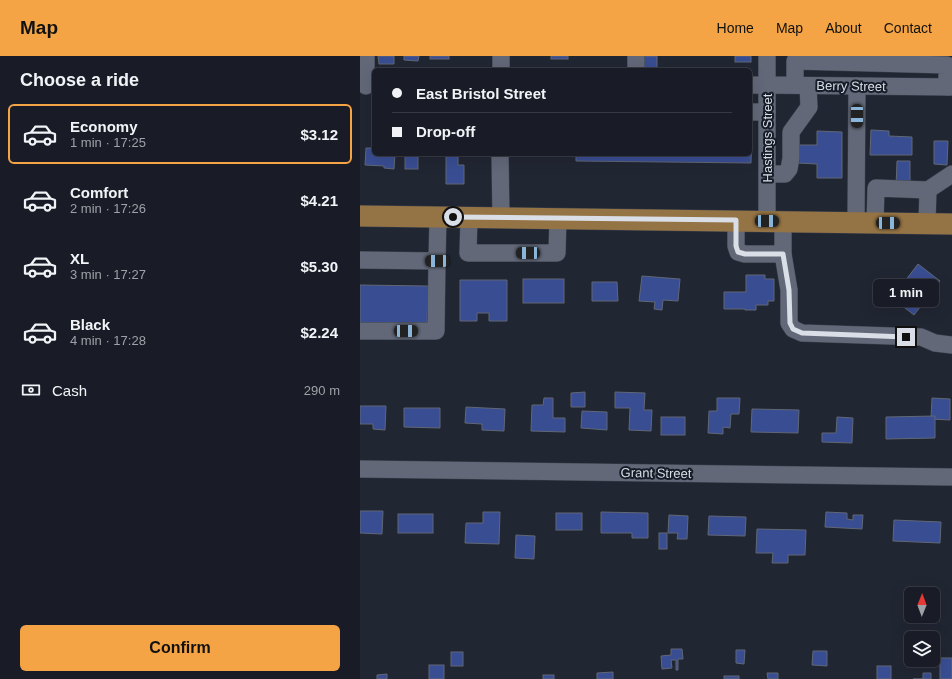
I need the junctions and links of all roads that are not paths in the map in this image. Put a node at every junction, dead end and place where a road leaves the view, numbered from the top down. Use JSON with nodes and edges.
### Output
{"nodes":[{"id":1,"x":366,"y":56,"type":"edge"},
{"id":2,"x":501,"y":56,"type":"edge"},
{"id":3,"x":636,"y":56,"type":"edge"},
{"id":4,"x":767,"y":56,"type":"edge"},
{"id":5,"x":794,"y":59,"type":"edge"},
{"id":6,"x":501,"y":68,"type":"edge"},
{"id":7,"x":636,"y":68,"type":"edge"},
{"id":8,"x":752,"y":85,"type":"edge"},
{"id":9,"x":767,"y":85,"type":"junction"},
{"id":10,"x":367,"y":86,"type":"edge"},
{"id":11,"x":801,"y":86,"type":"junction"},
{"id":12,"x":857,"y":86,"type":"junction"},
{"id":13,"x":950,"y":87,"type":"edge"},
{"id":14,"x":752,"y":112,"type":"edge"},
{"id":15,"x":767,"y":112,"type":"junction"},
{"id":16,"x":500,"y":156,"type":"edge"},
{"id":17,"x":768,"y":174,"type":"junction"},
{"id":18,"x":952,"y":174,"type":"edge"},
{"id":19,"x":928,"y":190,"type":"junction"},
{"id":20,"x":360,"y":216,"type":"edge"},
{"id":21,"x":438,"y":217,"type":"junction"},
{"id":22,"x":469,"y":218,"type":"junction"},
{"id":23,"x":501,"y":218,"type":"junction"},
{"id":24,"x":558,"y":218,"type":"junction"},
{"id":25,"x":736,"y":220,"type":"junction"},
{"id":26,"x":775,"y":221,"type":"junction"},
{"id":27,"x":866,"y":222,"type":"junction"},
{"id":28,"x":927,"y":223,"type":"junction"},
{"id":29,"x":952,"y":224,"type":"edge"},
{"id":30,"x":783,"y":254,"type":"junction"},
{"id":31,"x":360,"y":260,"type":"edge"},
{"id":32,"x":437,"y":261,"type":"junction"},
{"id":33,"x":360,"y":331,"type":"edge"},
{"id":34,"x":952,"y":345,"type":"edge"},
{"id":35,"x":360,"y":470,"type":"edge"},
{"id":36,"x":952,"y":477,"type":"edge"}],
"edges":[{"from":1,"to":10,"type":"street"},
{"from":2,"to":6,"type":"street"},
{"from":3,"to":7,"type":"street"},
{"from":4,"to":9,"type":"street","name":"Hastings Street"},
{"from":5,"to":11,"type":"street"},
{"from":5,"to":13,"type":"street"},
{"from":8,"to":9,"type":"street","name":"Berry Street"},
{"from":9,"to":11,"type":"street","name":"Berry Street"},
{"from":9,"to":15,"type":"street","name":"Hastings Street"},
{"from":11,"to":12,"type":"street","name":"Berry Street"},
{"from":11,"to":17,"type":"street"},
{"from":12,"to":13,"type":"street","name":"Berry Street"},
{"from":12,"to":27,"type":"street"},
{"from":14,"to":15,"type":"street"},
{"from":15,"to":17,"type":"street","name":"Hastings Street"},
{"from":16,"to":23,"type":"street"},
{"from":17,"to":26,"type":"street","name":"Hastings Street"},
{"from":18,"to":19,"type":"street"},
{"from":19,"to":27,"type":"street"},
{"from":19,"to":28,"type":"street"},
{"from":20,"to":21,"type":"main road"},
{"from":21,"to":22,"type":"main road"},
{"from":21,"to":32,"type":"street"},
{"from":22,"to":23,"type":"main road"},
{"from":22,"to":24,"type":"street"},
{"from":23,"to":24,"type":"main road"},
{"from":24,"to":25,"type":"main road"},
{"from":25,"to":26,"type":"main road"},
{"from":25,"to":30,"type":"street"},
{"from":26,"to":27,"type":"main road"},
{"from":26,"to":30,"type":"street","name":"Hastings Street"},
{"from":27,"to":28,"type":"main road"},
{"from":28,"to":29,"type":"main road"},
{"from":30,"to":34,"type":"street","name":"Hastings Street"},
{"from":31,"to":32,"type":"street"},
{"from":32,"to":33,"type":"street"},
{"from":35,"to":36,"type":"street","name":"Grant Street"}]}
